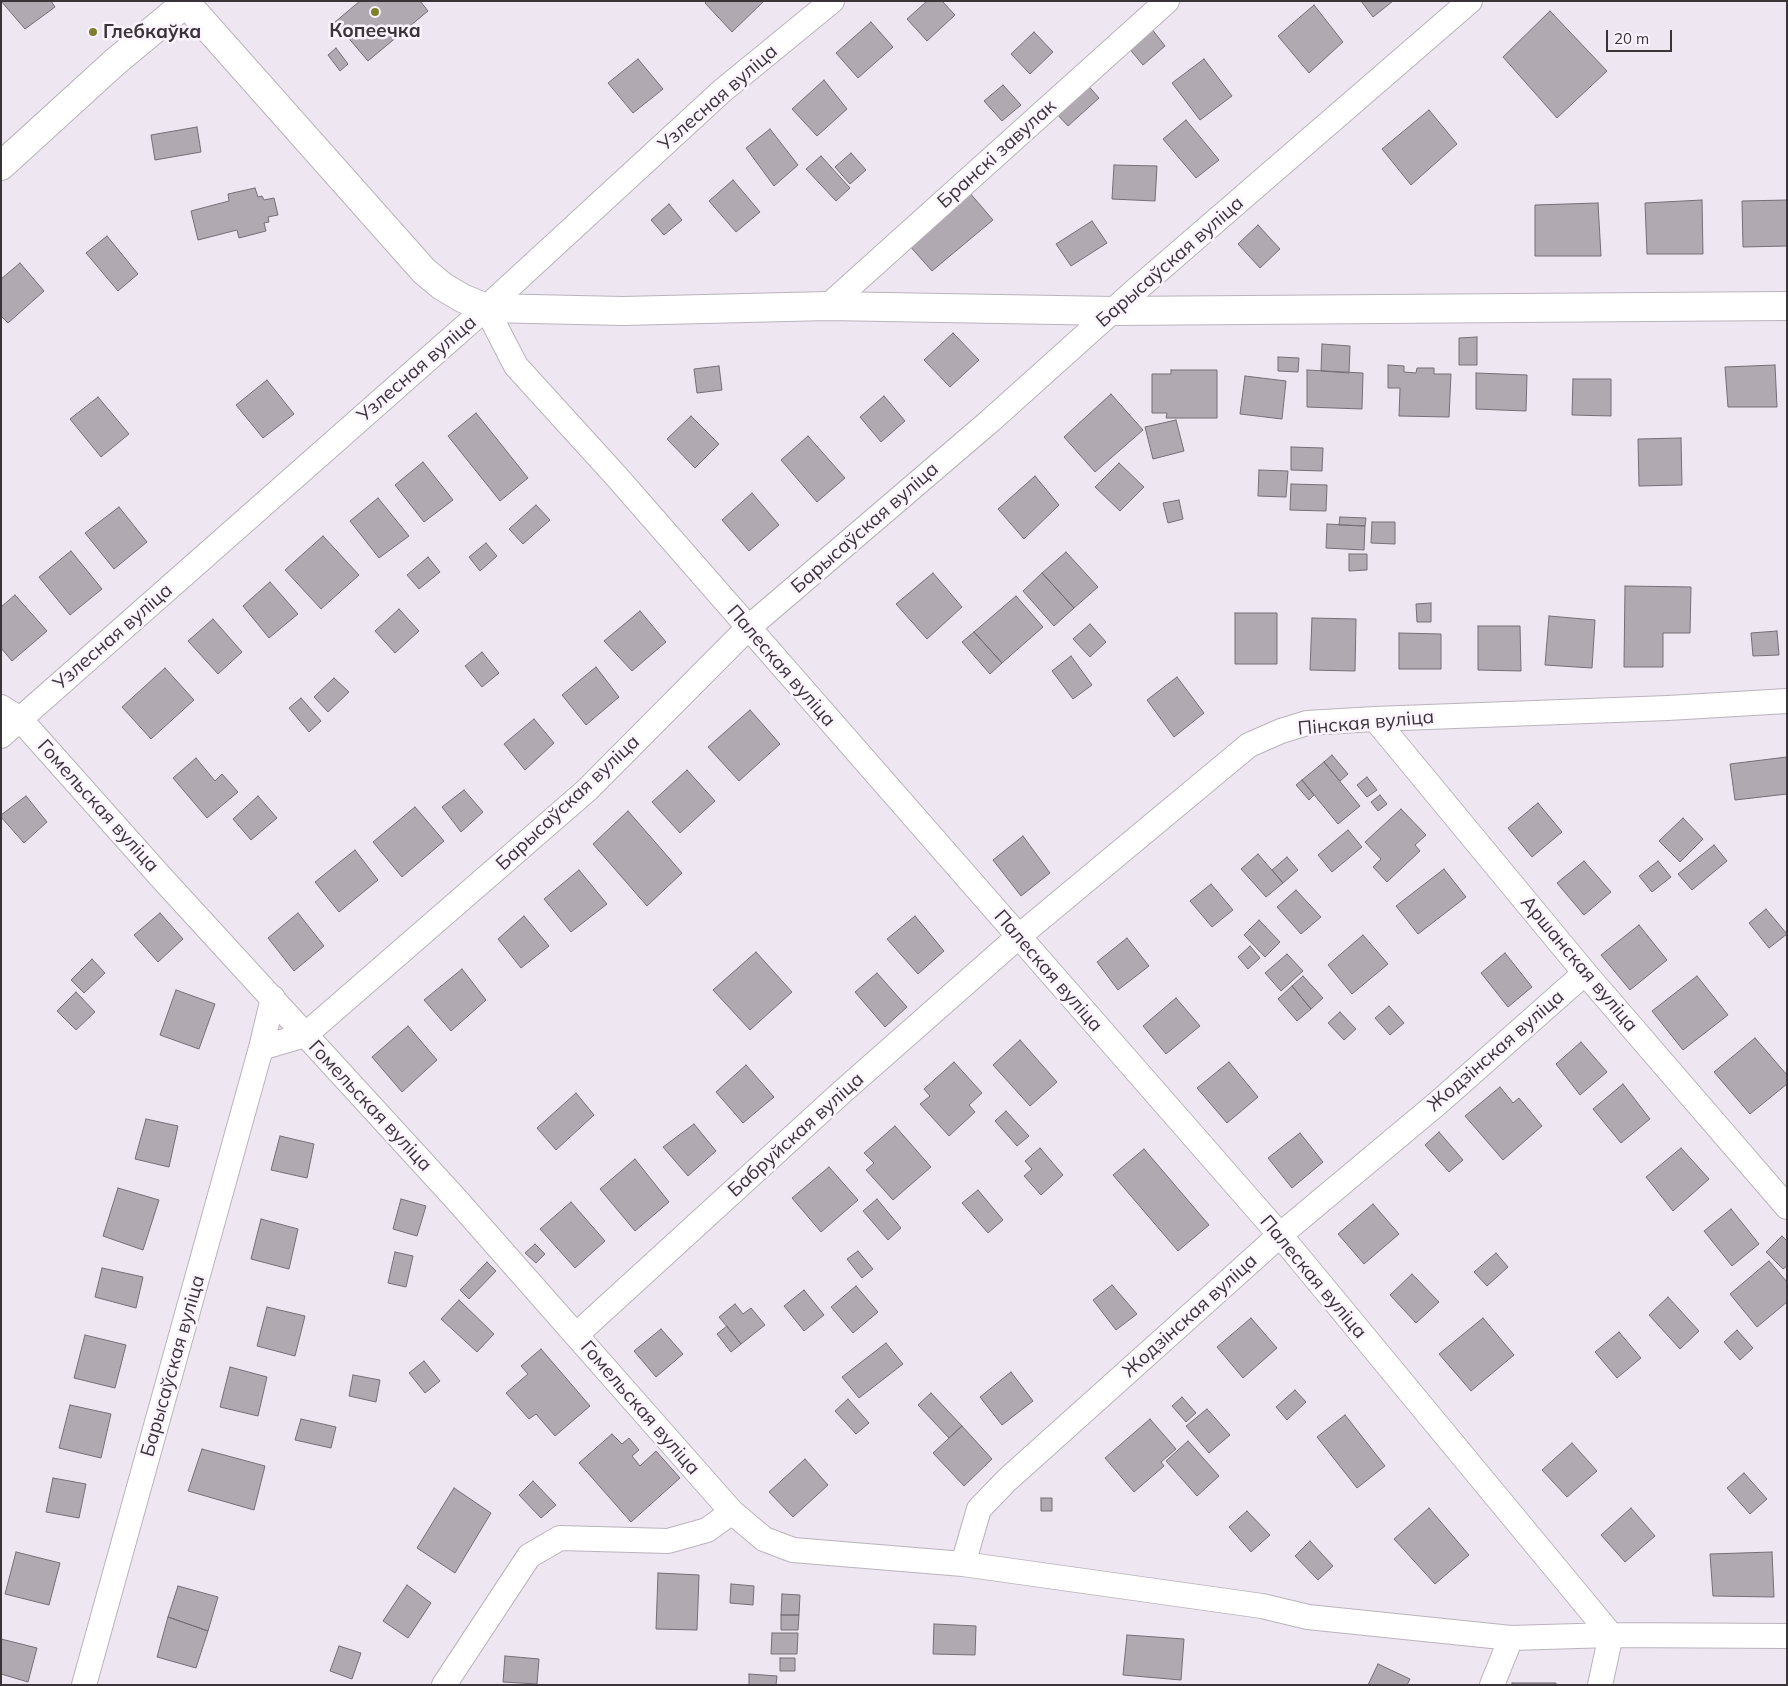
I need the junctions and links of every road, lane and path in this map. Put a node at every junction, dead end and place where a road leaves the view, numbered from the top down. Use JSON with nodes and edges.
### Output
{"nodes":[{"id":1,"x":832,"y":1,"type":"edge"},
{"id":2,"x":1167,"y":1,"type":"edge"},
{"id":3,"x":1470,"y":1,"type":"edge"},
{"id":4,"x":186,"y":2,"type":"edge"},
{"id":5,"x":1,"y":166,"type":"edge"},
{"id":6,"x":828,"y":306,"type":"junction"},
{"id":7,"x":1787,"y":306,"type":"edge"},
{"id":8,"x":486,"y":308,"type":"junction"},
{"id":9,"x":1114,"y":311,"type":"junction"},
{"id":10,"x":748,"y":628,"type":"junction"},
{"id":11,"x":1787,"y":701,"type":"edge"},
{"id":12,"x":11,"y":713,"type":"edge"},
{"id":13,"x":1375,"y":719,"type":"junction"},
{"id":14,"x":1,"y":736,"type":"edge"},
{"id":15,"x":1018,"y":937,"type":"junction"},
{"id":16,"x":1585,"y":973,"type":"junction"},
{"id":17,"x":273,"y":998,"type":"junction"},
{"id":18,"x":305,"y":1035,"type":"junction"},
{"id":19,"x":261,"y":1048,"type":"junction"},
{"id":20,"x":1787,"y":1207,"type":"edge"},
{"id":21,"x":1280,"y":1236,"type":"junction"},
{"id":22,"x":576,"y":1335,"type":"junction"},
{"id":23,"x":732,"y":1512,"type":"junction"},
{"id":24,"x":963,"y":1564,"type":"junction"},
{"id":25,"x":1611,"y":1635,"type":"junction"},
{"id":26,"x":1787,"y":1636,"type":"edge"},
{"id":27,"x":1511,"y":1638,"type":"junction"},
{"id":28,"x":84,"y":1685,"type":"edge"},
{"id":29,"x":444,"y":1685,"type":"edge"},
{"id":30,"x":1492,"y":1685,"type":"edge"},
{"id":31,"x":1600,"y":1685,"type":"edge"}],
"edges":[{"from":1,"to":8,"type":"street","name":"Узлесная вуліца"},
{"from":2,"to":6,"type":"street","name":"Бранскі завулак"},
{"from":3,"to":9,"type":"street","name":"Барысаўская вуліца"},
{"from":4,"to":5,"type":"main road"},
{"from":4,"to":8,"type":"main road"},
{"from":6,"to":8,"type":"main road"},
{"from":6,"to":9,"type":"main road"},
{"from":7,"to":9,"type":"main road"},
{"from":8,"to":10,"type":"street","name":"Палеская вуліца"},
{"from":8,"to":12,"type":"street","name":"Узлесная вуліца"},
{"from":9,"to":10,"type":"street","name":"Барысаўская вуліца"},
{"from":10,"to":15,"type":"street","name":"Палеская вуліца"},
{"from":10,"to":18,"type":"street","name":"Барысаўская вуліца"},
{"from":11,"to":13,"type":"street","name":"Пінская вуліца"},
{"from":12,"to":14,"type":"street","name":"Узлесная вуліца"},
{"from":12,"to":17,"type":"street","name":"Гомельская вуліца"},
{"from":13,"to":15,"type":"street","name":"Пінская вуліца"},
{"from":13,"to":16,"type":"street","name":"Аршанская вуліца"},
{"from":15,"to":21,"type":"street","name":"Палеская вуліца"},
{"from":15,"to":22,"type":"street","name":"Бабруйская вуліца"},
{"from":16,"to":20,"type":"street","name":"Аршанская вуліца"},
{"from":16,"to":21,"type":"street","name":"Жодзінская вуліца"},
{"from":17,"to":18,"type":"street","name":"Гомельская вуліца"},
{"from":17,"to":19,"type":"street","name":"Барысаўская вуліца"},
{"from":18,"to":19,"type":"street","name":"Барысаўская вуліца"},
{"from":18,"to":22,"type":"street","name":"Гомельская вуліца"},
{"from":19,"to":28,"type":"street","name":"Барысаўская вуліца"},
{"from":21,"to":24,"type":"street","name":"Жодзінская вуліца"},
{"from":21,"to":25,"type":"street","name":"Палеская вуліца"},
{"from":22,"to":23,"type":"street","name":"Гомельская вуліца"},
{"from":23,"to":24,"type":"street","name":"Гомельская вуліца"},
{"from":23,"to":29,"type":"street"},
{"from":24,"to":27,"type":"street","name":"Гомельская вуліца"},
{"from":25,"to":26,"type":"street","name":"Гомельская вуліца"},
{"from":25,"to":27,"type":"street","name":"Гомельская вуліца"},
{"from":25,"to":31,"type":"street"},
{"from":27,"to":30,"type":"street"}]}
